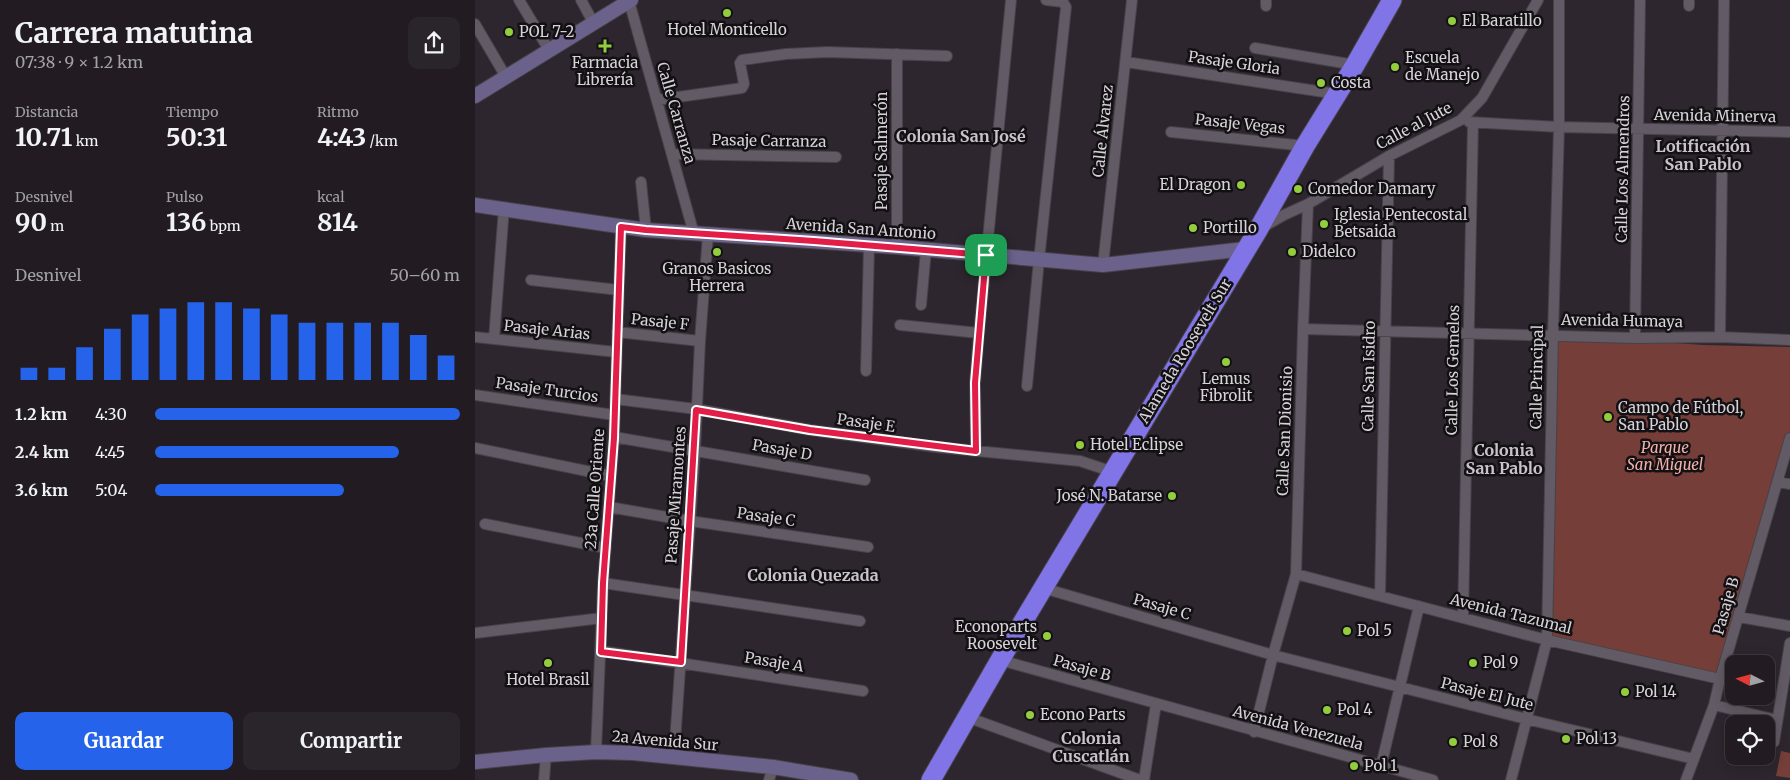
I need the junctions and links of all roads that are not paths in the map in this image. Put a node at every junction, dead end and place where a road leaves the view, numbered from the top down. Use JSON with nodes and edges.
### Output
{"nodes":[{"id":1,"x":519,"y":0,"type":"edge"},
{"id":2,"x":581,"y":0,"type":"edge"},
{"id":3,"x":629,"y":0,"type":"edge"},
{"id":4,"x":1011,"y":0,"type":"edge"},
{"id":5,"x":1046,"y":0,"type":"edge"},
{"id":6,"x":1133,"y":0,"type":"edge"},
{"id":7,"x":1392,"y":0,"type":"edge"},
{"id":8,"x":1538,"y":0,"type":"edge"},
{"id":9,"x":1559,"y":0,"type":"edge"},
{"id":10,"x":1641,"y":0,"type":"edge"},
{"id":11,"x":1724,"y":0,"type":"edge"},
{"id":12,"x":1056,"y":1,"type":"edge"},
{"id":13,"x":593,"y":22,"type":"junction"},
{"id":14,"x":475,"y":24,"type":"edge"},
{"id":15,"x":1255,"y":48,"type":"dead end"},
{"id":16,"x":549,"y":50,"type":"junction"},
{"id":17,"x":897,"y":54,"type":"junction"},
{"id":18,"x":947,"y":56,"type":"dead end"},
{"id":19,"x":1126,"y":62,"type":"junction"},
{"id":20,"x":1355,"y":65,"type":"junction"},
{"id":21,"x":506,"y":77,"type":"junction"},
{"id":22,"x":1337,"y":94,"type":"junction"},
{"id":23,"x":475,"y":96,"type":"edge"},
{"id":24,"x":657,"y":100,"type":"junction"},
{"id":25,"x":1461,"y":120,"type":"junction"},
{"id":26,"x":1473,"y":123,"type":"junction"},
{"id":27,"x":1559,"y":127,"type":"junction"},
{"id":28,"x":1639,"y":129,"type":"junction"},
{"id":29,"x":1723,"y":131,"type":"junction"},
{"id":30,"x":1171,"y":132,"type":"dead end"},
{"id":31,"x":1790,"y":132,"type":"edge"},
{"id":32,"x":1305,"y":146,"type":"junction"},
{"id":33,"x":672,"y":154,"type":"junction"},
{"id":34,"x":1389,"y":156,"type":"junction"},
{"id":35,"x":836,"y":157,"type":"dead end"},
{"id":36,"x":641,"y":182,"type":"dead end"},
{"id":37,"x":1308,"y":204,"type":"junction"},
{"id":38,"x":475,"y":205,"type":"edge"},
{"id":39,"x":503,"y":208,"type":"junction"},
{"id":40,"x":621,"y":227,"type":"junction"},
{"id":41,"x":646,"y":230,"type":"junction"},
{"id":42,"x":1258,"y":230,"type":"junction"},
{"id":43,"x":701,"y":234,"type":"junction"},
{"id":44,"x":869,"y":246,"type":"junction"},
{"id":45,"x":897,"y":247,"type":"junction"},
{"id":46,"x":1245,"y":249,"type":"junction"},
{"id":47,"x":926,"y":250,"type":"junction"},
{"id":48,"x":986,"y":255,"type":"junction"},
{"id":49,"x":1039,"y":260,"type":"junction"},
{"id":50,"x":1103,"y":265,"type":"junction"},
{"id":51,"x":531,"y":280,"type":"dead end"},
{"id":52,"x":619,"y":290,"type":"junction"},
{"id":53,"x":921,"y":305,"type":"dead end"},
{"id":54,"x":900,"y":325,"type":"dead end"},
{"id":55,"x":1303,"y":329,"type":"junction"},
{"id":56,"x":1385,"y":331,"type":"junction"},
{"id":57,"x":617,"y":332,"type":"junction"},
{"id":58,"x":979,"y":332,"type":"junction"},
{"id":59,"x":1469,"y":333,"type":"junction"},
{"id":60,"x":1553,"y":335,"type":"junction"},
{"id":61,"x":475,"y":337,"type":"edge"},
{"id":62,"x":1720,"y":337,"type":"junction"},
{"id":63,"x":1635,"y":338,"type":"junction"},
{"id":64,"x":494,"y":339,"type":"junction"},
{"id":65,"x":1790,"y":340,"type":"edge"},
{"id":66,"x":700,"y":341,"type":"junction"},
{"id":67,"x":616,"y":352,"type":"junction"},
{"id":68,"x":866,"y":370,"type":"dead end"},
{"id":69,"x":1027,"y":386,"type":"dead end"},
{"id":70,"x":475,"y":395,"type":"edge"},
{"id":71,"x":615,"y":399,"type":"junction"},
{"id":72,"x":696,"y":410,"type":"junction"},
{"id":73,"x":615,"y":415,"type":"junction"},
{"id":74,"x":614,"y":438,"type":"junction"},
{"id":75,"x":1790,"y":438,"type":"edge"},
{"id":76,"x":475,"y":448,"type":"edge"},
{"id":77,"x":695,"y":450,"type":"junction"},
{"id":78,"x":976,"y":451,"type":"junction"},
{"id":79,"x":1113,"y":472,"type":"junction"},
{"id":80,"x":611,"y":476,"type":"junction"},
{"id":81,"x":865,"y":480,"type":"dead end"},
{"id":82,"x":1778,"y":482,"type":"junction"},
{"id":83,"x":1790,"y":484,"type":"edge"},
{"id":84,"x":609,"y":507,"type":"junction"},
{"id":85,"x":690,"y":521,"type":"junction"},
{"id":86,"x":485,"y":524,"type":"dead end"},
{"id":87,"x":868,"y":547,"type":"dead end"},
{"id":88,"x":606,"y":548,"type":"junction"},
{"id":89,"x":1296,"y":574,"type":"junction"},
{"id":90,"x":603,"y":583,"type":"junction"},
{"id":91,"x":1043,"y":588,"type":"junction"},
{"id":92,"x":685,"y":594,"type":"junction"},
{"id":93,"x":1380,"y":596,"type":"junction"},
{"id":94,"x":1419,"y":606,"type":"junction"},
{"id":95,"x":602,"y":618,"type":"junction"},
{"id":96,"x":1463,"y":618,"type":"junction"},
{"id":97,"x":1739,"y":618,"type":"junction"},
{"id":98,"x":860,"y":621,"type":"dead end"},
{"id":99,"x":1790,"y":626,"type":"edge"},
{"id":100,"x":475,"y":633,"type":"edge"},
{"id":101,"x":1547,"y":640,"type":"junction"},
{"id":102,"x":1790,"y":643,"type":"edge"},
{"id":103,"x":601,"y":652,"type":"junction"},
{"id":104,"x":1273,"y":655,"type":"junction"},
{"id":105,"x":1000,"y":660,"type":"junction"},
{"id":106,"x":681,"y":662,"type":"junction"},
{"id":107,"x":1720,"y":680,"type":"junction"},
{"id":108,"x":1399,"y":687,"type":"junction"},
{"id":109,"x":863,"y":691,"type":"dead end"},
{"id":110,"x":1156,"y":704,"type":"junction"},
{"id":111,"x":1714,"y":705,"type":"junction"},
{"id":112,"x":967,"y":717,"type":"junction"},
{"id":113,"x":1526,"y":719,"type":"junction"},
{"id":114,"x":1777,"y":720,"type":"junction"},
{"id":115,"x":1775,"y":731,"type":"edge"},
{"id":116,"x":1254,"y":732,"type":"junction"},
{"id":117,"x":596,"y":752,"type":"junction"},
{"id":118,"x":546,"y":755,"type":"junction"},
{"id":119,"x":674,"y":757,"type":"junction"},
{"id":120,"x":1694,"y":760,"type":"junction"},
{"id":121,"x":475,"y":762,"type":"edge"},
{"id":122,"x":1381,"y":766,"type":"junction"},
{"id":123,"x":771,"y":774,"type":"edge"},
{"id":124,"x":821,"y":777,"type":"edge"},
{"id":125,"x":544,"y":780,"type":"edge"},
{"id":126,"x":851,"y":780,"type":"edge"},
{"id":127,"x":931,"y":780,"type":"edge"},
{"id":128,"x":1142,"y":780,"type":"edge"},
{"id":129,"x":1433,"y":780,"type":"edge"},
{"id":130,"x":1511,"y":780,"type":"edge"},
{"id":131,"x":1686,"y":780,"type":"edge"}],
"edges":[{"from":1,"to":16,"type":"street"},
{"from":2,"to":13,"type":"street"},
{"from":3,"to":13,"type":"street"},
{"from":3,"to":24,"type":"street","name":"Calle Carranza"},
{"from":4,"to":48,"type":"street"},
{"from":5,"to":12,"type":"street"},
{"from":6,"to":19,"type":"street","name":"Calle Álvarez"},
{"from":7,"to":20,"type":"highway","name":"Alameda Roosevelt Sur"},
{"from":8,"to":25,"type":"street","name":"Calle al Jute"},
{"from":9,"to":27,"type":"street","name":"Calle Principal"},
{"from":10,"to":28,"type":"street","name":"Calle Los Almendros"},
{"from":11,"to":29,"type":"street"},
{"from":12,"to":49,"type":"street"},
{"from":13,"to":16,"type":"street"},
{"from":14,"to":21,"type":"street"},
{"from":15,"to":20,"type":"street"},
{"from":16,"to":21,"type":"street"},
{"from":17,"to":18,"type":"street"},
{"from":17,"to":24,"type":"street"},
{"from":17,"to":45,"type":"street","name":"Pasaje Salmerón"},
{"from":19,"to":22,"type":"street","name":"Pasaje Gloria"},
{"from":19,"to":50,"type":"street","name":"Calle Álvarez"},
{"from":20,"to":22,"type":"highway","name":"Alameda Roosevelt Sur"},
{"from":21,"to":23,"type":"street"},
{"from":22,"to":32,"type":"highway","name":"Alameda Roosevelt Sur"},
{"from":24,"to":33,"type":"street","name":"Calle Carranza"},
{"from":25,"to":26,"type":"street","name":"Avenida Minerva"},
{"from":25,"to":34,"type":"street","name":"Calle al Jute"},
{"from":26,"to":27,"type":"street","name":"Avenida Minerva"},
{"from":26,"to":59,"type":"street","name":"Calle Los Gemelos"},
{"from":27,"to":28,"type":"street","name":"Avenida Minerva"},
{"from":27,"to":60,"type":"street","name":"Calle Principal"},
{"from":28,"to":29,"type":"street","name":"Avenida Minerva"},
{"from":28,"to":63,"type":"street","name":"Calle Los Almendros"},
{"from":29,"to":31,"type":"street","name":"Avenida Minerva"},
{"from":29,"to":62,"type":"street"},
{"from":30,"to":32,"type":"street","name":"Pasaje Vegas"},
{"from":32,"to":42,"type":"highway","name":"Alameda Roosevelt Sur"},
{"from":33,"to":35,"type":"street","name":"Pasaje Carranza"},
{"from":33,"to":43,"type":"street","name":"Calle Carranza"},
{"from":34,"to":37,"type":"street","name":"Calle al Jute"},
{"from":34,"to":56,"type":"street","name":"Calle San Isidro"},
{"from":36,"to":41,"type":"street"},
{"from":37,"to":42,"type":"street","name":"Calle al Jute"},
{"from":37,"to":55,"type":"street","name":"Calle San Dionisio"},
{"from":38,"to":39,"type":"street","name":"Avenida San Antonio"},
{"from":39,"to":40,"type":"street","name":"Avenida San Antonio"},
{"from":39,"to":64,"type":"street"},
{"from":40,"to":41,"type":"street","name":"Avenida San Antonio"},
{"from":40,"to":52,"type":"street","name":"23a Calle Oriente"},
{"from":41,"to":43,"type":"street","name":"Avenida San Antonio"},
{"from":42,"to":46,"type":"highway","name":"Alameda Roosevelt Sur"},
{"from":43,"to":44,"type":"street","name":"Avenida San Antonio"},
{"from":43,"to":66,"type":"street","name":"Pasaje Miramontes"},
{"from":44,"to":45,"type":"street","name":"Avenida San Antonio"},
{"from":44,"to":68,"type":"street"},
{"from":45,"to":47,"type":"street","name":"Avenida San Antonio"},
{"from":46,"to":50,"type":"street","name":"Avenida San Antonio"},
{"from":46,"to":79,"type":"highway","name":"Alameda Roosevelt Sur"},
{"from":47,"to":48,"type":"street","name":"Avenida San Antonio"},
{"from":47,"to":53,"type":"street"},
{"from":48,"to":49,"type":"street","name":"Avenida San Antonio"},
{"from":48,"to":58,"type":"street"},
{"from":49,"to":50,"type":"street","name":"Avenida San Antonio"},
{"from":49,"to":69,"type":"street"},
{"from":51,"to":52,"type":"street"},
{"from":52,"to":57,"type":"street","name":"23a Calle Oriente"},
{"from":54,"to":58,"type":"street"},
{"from":55,"to":56,"type":"street","name":"Avenida Humaya"},
{"from":55,"to":89,"type":"street","name":"Calle San Dionisio"},
{"from":56,"to":59,"type":"street","name":"Avenida Humaya"},
{"from":56,"to":93,"type":"street","name":"Calle San Isidro"},
{"from":57,"to":66,"type":"street","name":"Pasaje F"},
{"from":57,"to":67,"type":"street","name":"23a Calle Oriente"},
{"from":58,"to":78,"type":"street"},
{"from":59,"to":60,"type":"street","name":"Avenida Humaya"},
{"from":59,"to":96,"type":"street","name":"Calle Los Gemelos"},
{"from":60,"to":63,"type":"street","name":"Avenida Humaya"},
{"from":60,"to":101,"type":"street","name":"Calle Principal"},
{"from":61,"to":64,"type":"street","name":"Pasaje Arias"},
{"from":62,"to":63,"type":"street","name":"Avenida Humaya"},
{"from":62,"to":65,"type":"street","name":"Avenida Humaya"},
{"from":64,"to":67,"type":"street","name":"Pasaje Arias"},
{"from":66,"to":72,"type":"street","name":"Pasaje Miramontes"},
{"from":67,"to":71,"type":"street","name":"23a Calle Oriente"},
{"from":70,"to":73,"type":"street","name":"Pasaje Turcios"},
{"from":71,"to":72,"type":"street","name":"Pasaje E"},
{"from":71,"to":73,"type":"street","name":"23a Calle Oriente"},
{"from":72,"to":77,"type":"street","name":"Pasaje Miramontes"},
{"from":72,"to":78,"type":"street","name":"Pasaje E"},
{"from":73,"to":74,"type":"street","name":"23a Calle Oriente"},
{"from":74,"to":77,"type":"street","name":"Pasaje D"},
{"from":74,"to":80,"type":"street","name":"23a Calle Oriente"},
{"from":75,"to":82,"type":"street","name":"Pasaje B"},
{"from":76,"to":80,"type":"street"},
{"from":77,"to":81,"type":"street","name":"Pasaje D"},
{"from":77,"to":85,"type":"street","name":"Pasaje Miramontes"},
{"from":78,"to":79,"type":"street","name":"Pasaje E"},
{"from":79,"to":91,"type":"highway","name":"Alameda Roosevelt Sur"},
{"from":80,"to":84,"type":"street","name":"23a Calle Oriente"},
{"from":82,"to":83,"type":"street"},
{"from":82,"to":97,"type":"street","name":"Pasaje B"},
{"from":84,"to":85,"type":"street","name":"Pasaje C"},
{"from":84,"to":88,"type":"street","name":"23a Calle Oriente"},
{"from":85,"to":87,"type":"street","name":"Pasaje C"},
{"from":85,"to":92,"type":"street","name":"Pasaje Miramontes"},
{"from":86,"to":88,"type":"street"},
{"from":88,"to":90,"type":"street","name":"23a Calle Oriente"},
{"from":89,"to":93,"type":"street","name":"Avenida Tazumal"},
{"from":89,"to":104,"type":"street","name":"Calle San Dionisio"},
{"from":90,"to":92,"type":"street"},
{"from":90,"to":95,"type":"street","name":"23a Calle Oriente"},
{"from":91,"to":104,"type":"street","name":"Pasaje C"},
{"from":91,"to":105,"type":"highway","name":"Alameda Roosevelt Sur"},
{"from":92,"to":98,"type":"street"},
{"from":92,"to":106,"type":"street","name":"Pasaje Miramontes"},
{"from":93,"to":94,"type":"street","name":"Avenida Tazumal"},
{"from":94,"to":96,"type":"street","name":"Avenida Tazumal"},
{"from":94,"to":108,"type":"street"},
{"from":95,"to":100,"type":"street"},
{"from":95,"to":103,"type":"street","name":"23a Calle Oriente"},
{"from":96,"to":101,"type":"street","name":"Avenida Tazumal"},
{"from":97,"to":99,"type":"street"},
{"from":97,"to":107,"type":"street","name":"Pasaje B"},
{"from":101,"to":107,"type":"street","name":"Avenida Tazumal"},
{"from":101,"to":113,"type":"street","name":"Calle Principal"},
{"from":102,"to":114,"type":"street"},
{"from":103,"to":106,"type":"street","name":"Pasaje A"},
{"from":103,"to":117,"type":"street","name":"23a Calle Oriente"},
{"from":104,"to":108,"type":"street","name":"Pasaje El Jute"},
{"from":104,"to":116,"type":"street","name":"Calle San Dionisio"},
{"from":105,"to":110,"type":"street","name":"Pasaje B"},
{"from":105,"to":112,"type":"highway","name":"Alameda Roosevelt Sur"},
{"from":106,"to":109,"type":"street","name":"Pasaje A"},
{"from":106,"to":119,"type":"street","name":"Pasaje Miramontes"},
{"from":107,"to":111,"type":"street","name":"Pasaje B"},
{"from":108,"to":113,"type":"street","name":"Pasaje El Jute"},
{"from":108,"to":122,"type":"street"},
{"from":110,"to":116,"type":"street","name":"Avenida Venezuela"},
{"from":110,"to":128,"type":"street"},
{"from":111,"to":114,"type":"street"},
{"from":111,"to":120,"type":"street","name":"Pasaje B"},
{"from":112,"to":127,"type":"highway","name":"Alameda Roosevelt Sur"},
{"from":112,"to":128,"type":"street"},
{"from":113,"to":120,"type":"street","name":"Pasaje El Jute"},
{"from":113,"to":130,"type":"street","name":"Calle Principal"},
{"from":114,"to":115,"type":"street"},
{"from":116,"to":122,"type":"street","name":"Avenida Venezuela"},
{"from":117,"to":118,"type":"street","name":"2a Avenida Sur"},
{"from":117,"to":119,"type":"street","name":"2a Avenida Sur"},
{"from":118,"to":121,"type":"street","name":"2a Avenida Sur"},
{"from":118,"to":125,"type":"street"},
{"from":119,"to":123,"type":"street","name":"2a Avenida Sur"},
{"from":120,"to":131,"type":"street","name":"Pasaje B"},
{"from":122,"to":129,"type":"street","name":"Avenida Venezuela"},
{"from":123,"to":124,"type":"street","name":"2a Avenida Sur"},
{"from":124,"to":126,"type":"street","name":"2a Avenida Sur"}]}
